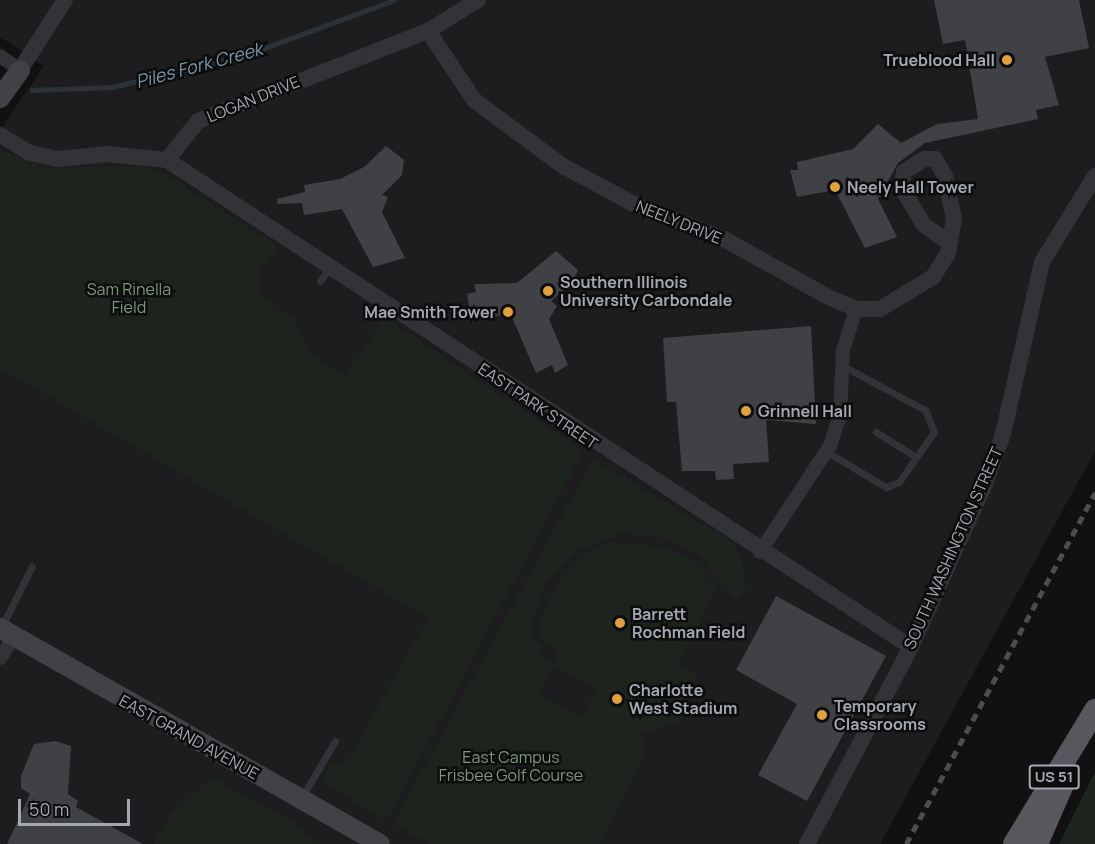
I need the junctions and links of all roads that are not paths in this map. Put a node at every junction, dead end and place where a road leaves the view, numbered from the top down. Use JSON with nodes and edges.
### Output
{"nodes":[{"id":1,"x":65,"y":0,"type":"edge"},
{"id":2,"x":478,"y":0,"type":"edge"},
{"id":3,"x":428,"y":31,"type":"junction"},
{"id":4,"x":0,"y":56,"type":"edge"},
{"id":5,"x":20,"y":70,"type":"junction"},
{"id":6,"x":0,"y":98,"type":"edge"},
{"id":7,"x":0,"y":135,"type":"edge"},
{"id":8,"x":167,"y":160,"type":"junction"},
{"id":9,"x":1095,"y":176,"type":"edge"},
{"id":10,"x":948,"y":242,"type":"junction"},
{"id":11,"x":856,"y":309,"type":"junction"},
{"id":12,"x":841,"y":365,"type":"junction"},
{"id":13,"x":876,"y":432,"type":"dead end"},
{"id":14,"x":826,"y":452,"type":"junction"},
{"id":15,"x":916,"y":457,"type":"junction"},
{"id":16,"x":760,"y":552,"type":"junction"},
{"id":17,"x":32,"y":566,"type":"dead end"},
{"id":18,"x":5,"y":631,"type":"edge"},
{"id":19,"x":911,"y":647,"type":"junction"},
{"id":20,"x":0,"y":658,"type":"edge"},
{"id":21,"x":1095,"y":710,"type":"edge"},
{"id":22,"x":335,"y":741,"type":"dead end"},
{"id":23,"x":300,"y":800,"type":"junction"},
{"id":24,"x":380,"y":844,"type":"edge"},
{"id":25,"x":807,"y":844,"type":"edge"},
{"id":26,"x":1014,"y":844,"type":"edge"},
{"id":27,"x":1037,"y":844,"type":"edge"}],
"edges":[{"from":1,"to":5,"type":"street"},
{"from":2,"to":3,"type":"street","name":"LOGAN DRIVE"},
{"from":3,"to":8,"type":"street","name":"LOGAN DRIVE"},
{"from":3,"to":11,"type":"street","name":"NEELY DRIVE"},
{"from":4,"to":5,"type":"street"},
{"from":5,"to":6,"type":"main road"},
{"from":7,"to":8,"type":"street"},
{"from":8,"to":16,"type":"street","name":"EAST PARK STREET"},
{"from":9,"to":19,"type":"street","name":"SOUTH WASHINGTON STREET"},
{"from":10,"to":10,"type":"street"},
{"from":10,"to":11,"type":"street"},
{"from":11,"to":12,"type":"street"},
{"from":12,"to":14,"type":"street"},
{"from":12,"to":15,"type":"lane"},
{"from":13,"to":15,"type":"lane"},
{"from":14,"to":15,"type":"lane"},
{"from":14,"to":16,"type":"street"},
{"from":16,"to":19,"type":"street","name":"EAST PARK STREET"},
{"from":17,"to":18,"type":"lane"},
{"from":18,"to":20,"type":"street"},
{"from":18,"to":23,"type":"main road","name":"EAST GRAND AVENUE"},
{"from":19,"to":25,"type":"street","name":"SOUTH WASHINGTON STREET"},
{"from":21,"to":26,"type":"highway","number":"US 51"},
{"from":21,"to":27,"type":"highway","number":"US 51"},
{"from":22,"to":23,"type":"lane"},
{"from":23,"to":24,"type":"main road","name":"EAST GRAND AVENUE"}]}
